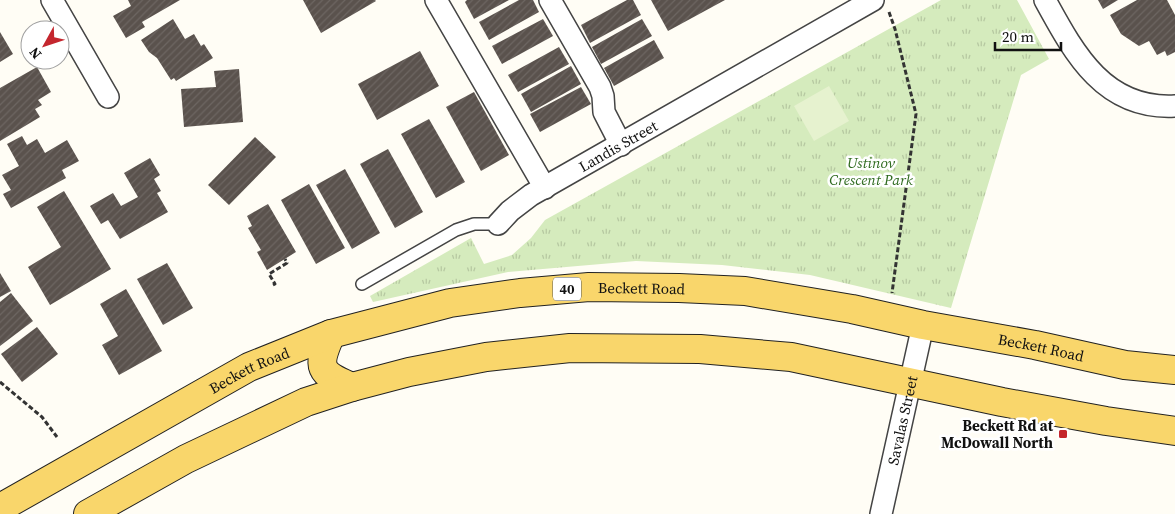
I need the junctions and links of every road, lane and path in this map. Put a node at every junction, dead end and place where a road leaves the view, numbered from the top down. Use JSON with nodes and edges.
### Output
{"nodes":[{"id":1,"x":52,"y":0,"type":"edge"},
{"id":2,"x":436,"y":0,"type":"edge"},
{"id":3,"x":550,"y":0,"type":"edge"},
{"id":4,"x":1045,"y":0,"type":"edge"},
{"id":5,"x":880,"y":5,"type":"edge"},
{"id":6,"x":108,"y":97,"type":"dead end"},
{"id":7,"x":1175,"y":106,"type":"edge"},
{"id":8,"x":621,"y":144,"type":"junction"},
{"id":9,"x":545,"y":188,"type":"junction"},
{"id":10,"x":498,"y":224,"type":"joint"},
{"id":11,"x":285,"y":259,"type":"dead end"},
{"id":12,"x":362,"y":284,"type":"dead end"},
{"id":13,"x":273,"y":285,"type":"dead end"},
{"id":14,"x":891,"y":300,"type":"dead end"},
{"id":15,"x":924,"y":325,"type":"junction"},
{"id":16,"x":331,"y":334,"type":"junction"},
{"id":17,"x":1175,"y":370,"type":"edge"},
{"id":18,"x":0,"y":382,"type":"edge"},
{"id":19,"x":910,"y":384,"type":"junction"},
{"id":20,"x":352,"y":387,"type":"junction"},
{"id":21,"x":1175,"y":431,"type":"edge"},
{"id":22,"x":57,"y":437,"type":"dead end"},
{"id":23,"x":0,"y":508,"type":"edge"},
{"id":24,"x":88,"y":514,"type":"edge"},
{"id":25,"x":880,"y":514,"type":"edge"}],
"edges":[{"from":1,"to":6,"type":"street"},
{"from":2,"to":9,"type":"street"},
{"from":3,"to":8,"type":"street"},
{"from":4,"to":7,"type":"street"},
{"from":5,"to":8,"type":"street","name":"Landis Street"},
{"from":5,"to":14,"type":"path"},
{"from":8,"to":9,"type":"street","name":"Landis Street"},
{"from":9,"to":10,"type":"street","name":"Landis Street"},
{"from":10,"to":12,"type":"lane","name":"Landis Street"},
{"from":11,"to":13,"type":"path"},
{"from":15,"to":16,"type":"main road","name":"Beckett Road","number":"40"},
{"from":15,"to":17,"type":"main road","name":"Beckett Road","number":"40"},
{"from":15,"to":19,"type":"street","name":"Savalas Street"},
{"from":16,"to":20,"type":"main road"},
{"from":16,"to":23,"type":"main road","name":"Beckett Road","number":"40"},
{"from":18,"to":22,"type":"path"},
{"from":19,"to":20,"type":"main road"},
{"from":19,"to":21,"type":"main road"},
{"from":19,"to":25,"type":"street","name":"Savalas Street"},
{"from":20,"to":24,"type":"main road"}]}
